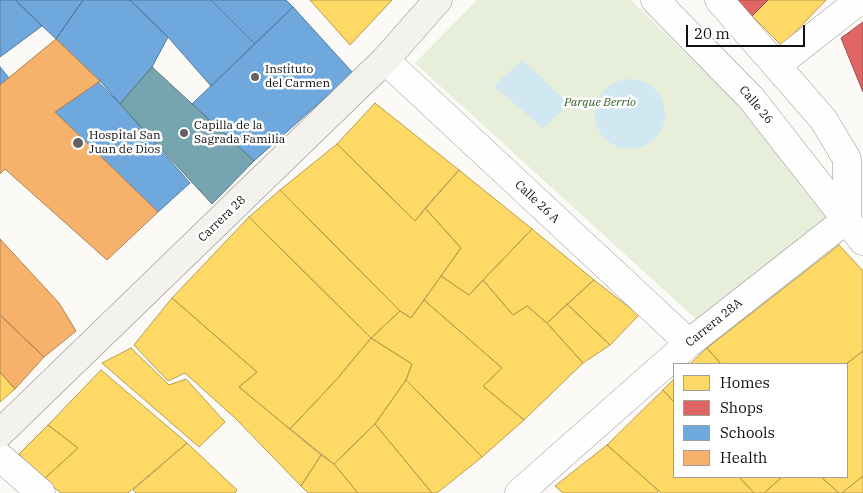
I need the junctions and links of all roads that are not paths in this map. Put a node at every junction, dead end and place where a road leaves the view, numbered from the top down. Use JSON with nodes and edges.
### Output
{"nodes":[{"id":1,"x":438,"y":0,"type":"edge"},
{"id":2,"x":655,"y":0,"type":"edge"},
{"id":3,"x":719,"y":0,"type":"edge"},
{"id":4,"x":860,"y":0,"type":"edge"},
{"id":5,"x":385,"y":60,"type":"junction"},
{"id":6,"x":777,"y":65,"type":"junction"},
{"id":7,"x":847,"y":219,"type":"junction"},
{"id":8,"x":863,"y":241,"type":"edge"},
{"id":9,"x":689,"y":343,"type":"junction"},
{"id":10,"x":0,"y":433,"type":"edge"},
{"id":11,"x":0,"y":457,"type":"edge"},
{"id":12,"x":41,"y":493,"type":"edge"},
{"id":13,"x":519,"y":493,"type":"edge"}],
"edges":[{"from":1,"to":5,"type":"main road","name":"Carrera 28"},
{"from":2,"to":7,"type":"street","name":"Calle 26"},
{"from":3,"to":6,"type":"street"},
{"from":4,"to":6,"type":"street"},
{"from":5,"to":9,"type":"street","name":"Calle 26 A"},
{"from":5,"to":10,"type":"main road","name":"Carrera 28"},
{"from":6,"to":7,"type":"street"},
{"from":7,"to":8,"type":"street","name":"Calle 26"},
{"from":7,"to":9,"type":"street","name":"Carrera 28A"},
{"from":9,"to":13,"type":"street","name":"Carrera 28A"},
{"from":11,"to":12,"type":"street"}]}
